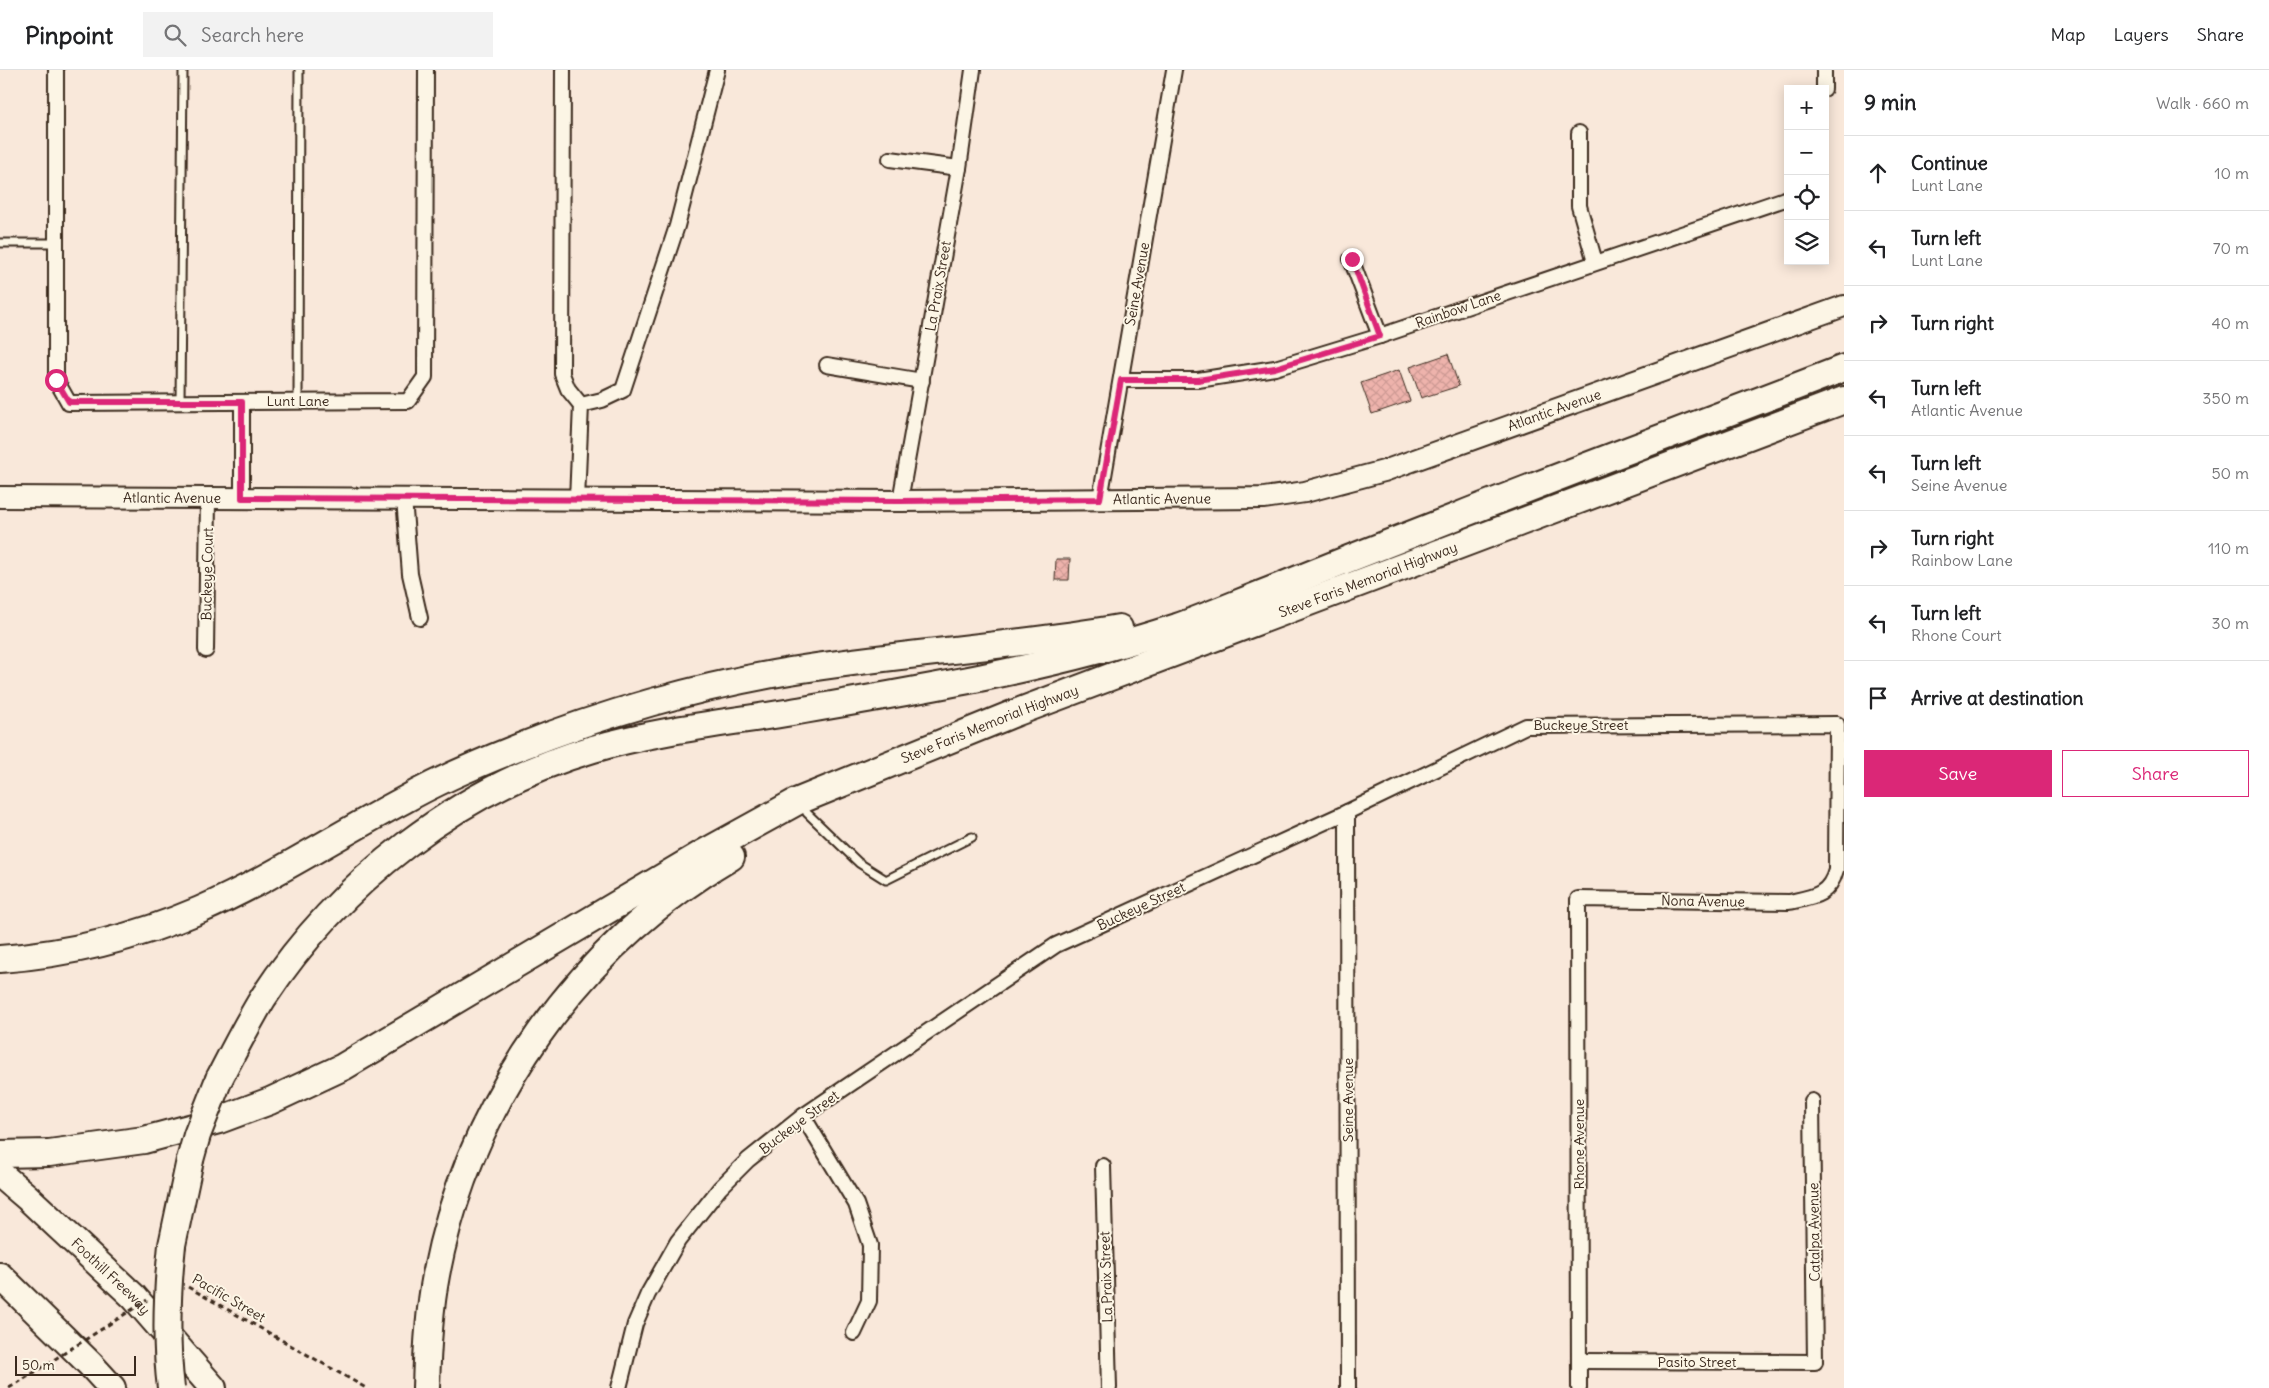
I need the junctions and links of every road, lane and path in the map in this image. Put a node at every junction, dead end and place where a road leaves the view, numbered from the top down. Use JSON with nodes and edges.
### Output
{"nodes":[{"id":1,"x":56,"y":70,"type":"edge"},
{"id":2,"x":183,"y":70,"type":"edge"},
{"id":3,"x":299,"y":70,"type":"edge"},
{"id":4,"x":426,"y":70,"type":"edge"},
{"id":5,"x":563,"y":70,"type":"edge"},
{"id":6,"x":717,"y":70,"type":"edge"},
{"id":7,"x":973,"y":70,"type":"edge"},
{"id":8,"x":1174,"y":70,"type":"edge"},
{"id":9,"x":1824,"y":70,"type":"edge"},
{"id":10,"x":1824,"y":85,"type":"edge"},
{"id":11,"x":1579,"y":133,"type":"dead end"},
{"id":12,"x":890,"y":159,"type":"dead end"},
{"id":13,"x":958,"y":168,"type":"junction"},
{"id":14,"x":1784,"y":199,"type":"edge"},
{"id":15,"x":56,"y":242,"type":"junction"},
{"id":16,"x":0,"y":243,"type":"edge"},
{"id":17,"x":1352,"y":259,"type":"dead end"},
{"id":18,"x":1595,"y":262,"type":"junction"},
{"id":19,"x":1844,"y":306,"type":"edge"},
{"id":20,"x":1380,"y":336,"type":"junction"},
{"id":21,"x":827,"y":365,"type":"dead end"},
{"id":22,"x":1844,"y":368,"type":"edge"},
{"id":23,"x":1121,"y":380,"type":"junction"},
{"id":24,"x":922,"y":381,"type":"junction"},
{"id":25,"x":1844,"y":400,"type":"edge"},
{"id":26,"x":180,"y":402,"type":"junction"},
{"id":27,"x":242,"y":402,"type":"junction"},
{"id":28,"x":298,"y":402,"type":"junction"},
{"id":29,"x":581,"y":405,"type":"junction"},
{"id":30,"x":0,"y":497,"type":"edge"},
{"id":31,"x":208,"y":498,"type":"junction"},
{"id":32,"x":242,"y":498,"type":"junction"},
{"id":33,"x":404,"y":498,"type":"junction"},
{"id":34,"x":1100,"y":499,"type":"junction"},
{"id":35,"x":577,"y":500,"type":"junction"},
{"id":36,"x":900,"y":501,"type":"junction"},
{"id":37,"x":1470,"y":511,"type":"junction"},
{"id":38,"x":420,"y":618,"type":"dead end"},
{"id":39,"x":206,"y":650,"type":"dead end"},
{"id":40,"x":804,"y":807,"type":"junction"},
{"id":41,"x":1347,"y":812,"type":"junction"},
{"id":42,"x":972,"y":837,"type":"dead end"},
{"id":43,"x":1826,"y":891,"type":"joint"},
{"id":44,"x":1578,"y":899,"type":"joint"},
{"id":45,"x":0,"y":959,"type":"edge"},
{"id":46,"x":1812,"y":1101,"type":"dead end"},
{"id":47,"x":803,"y":1116,"type":"junction"},
{"id":48,"x":0,"y":1154,"type":"edge"},
{"id":49,"x":1103,"y":1166,"type":"dead end"},
{"id":50,"x":0,"y":1174,"type":"edge"},
{"id":51,"x":0,"y":1276,"type":"edge"},
{"id":52,"x":186,"y":1286,"type":"dead end"},
{"id":53,"x":154,"y":1295,"type":"dead end"},
{"id":54,"x":854,"y":1333,"type":"dead end"},
{"id":55,"x":1579,"y":1361,"type":"junction"},
{"id":56,"x":1815,"y":1362,"type":"joint"},
{"id":57,"x":11,"y":1387,"type":"edge"},
{"id":58,"x":112,"y":1388,"type":"edge"},
{"id":59,"x":171,"y":1388,"type":"edge"},
{"id":60,"x":213,"y":1388,"type":"edge"},
{"id":61,"x":366,"y":1388,"type":"edge"},
{"id":62,"x":426,"y":1388,"type":"edge"},
{"id":63,"x":619,"y":1388,"type":"edge"},
{"id":64,"x":1109,"y":1388,"type":"edge"},
{"id":65,"x":1348,"y":1388,"type":"edge"},
{"id":66,"x":1579,"y":1388,"type":"edge"}],
"edges":[{"from":1,"to":15,"type":"street","name":"Lunt Lane"},
{"from":2,"to":26,"type":"lane"},
{"from":3,"to":28,"type":"lane"},
{"from":4,"to":28,"type":"street","name":"Lunt Lane"},
{"from":5,"to":29,"type":"street"},
{"from":6,"to":29,"type":"street"},
{"from":7,"to":13,"type":"street","name":"La Praix Street"},
{"from":8,"to":23,"type":"street","name":"Seine Avenue"},
{"from":9,"to":10,"type":"street"},
{"from":11,"to":18,"type":"street"},
{"from":12,"to":13,"type":"street"},
{"from":13,"to":24,"type":"street","name":"La Praix Street"},
{"from":14,"to":18,"type":"street","name":"Rainbow Lane"},
{"from":15,"to":16,"type":"lane"},
{"from":15,"to":26,"type":"street","name":"Lunt Lane"},
{"from":17,"to":20,"type":"street"},
{"from":18,"to":20,"type":"street","name":"Rainbow Lane"},
{"from":19,"to":34,"type":"street","name":"Atlantic Avenue"},
{"from":20,"to":23,"type":"street","name":"Rainbow Lane"},
{"from":21,"to":24,"type":"street"},
{"from":22,"to":37,"type":"highway"},
{"from":23,"to":34,"type":"street","name":"Seine Avenue"},
{"from":24,"to":36,"type":"street","name":"La Praix Street"},
{"from":25,"to":40,"type":"highway","name":"Steve Faris Memorial Highway"},
{"from":26,"to":27,"type":"street","name":"Lunt Lane"},
{"from":27,"to":28,"type":"street","name":"Lunt Lane"},
{"from":27,"to":32,"type":"street"},
{"from":29,"to":35,"type":"street"},
{"from":30,"to":31,"type":"street","name":"Atlantic Avenue"},
{"from":31,"to":32,"type":"street","name":"Atlantic Avenue"},
{"from":31,"to":39,"type":"street","name":"Buckeye Court"},
{"from":32,"to":33,"type":"street","name":"Atlantic Avenue"},
{"from":33,"to":35,"type":"street","name":"Atlantic Avenue"},
{"from":33,"to":38,"type":"street"},
{"from":34,"to":36,"type":"street","name":"Atlantic Avenue"},
{"from":35,"to":36,"type":"street","name":"Atlantic Avenue"},
{"from":37,"to":45,"type":"highway"},
{"from":37,"to":59,"type":"highway","bridge":true},
{"from":40,"to":42,"type":"lane"},
{"from":40,"to":48,"type":"highway"},
{"from":40,"to":62,"type":"highway"},
{"from":41,"to":43,"type":"street","name":"Buckeye Street"},
{"from":41,"to":47,"type":"street","name":"Buckeye Street"},
{"from":41,"to":65,"type":"street","name":"Seine Avenue"},
{"from":43,"to":44,"type":"street","name":"Nona Avenue"},
{"from":44,"to":55,"type":"street","name":"Rhone Avenue"},
{"from":46,"to":56,"type":"street","name":"Catalpa Avenue"},
{"from":47,"to":54,"type":"street"},
{"from":47,"to":63,"type":"street","name":"Buckeye Street"},
{"from":49,"to":64,"type":"street","name":"La Praix Street"},
{"from":50,"to":60,"type":"highway","name":"Foothill Freeway"},
{"from":51,"to":58,"type":"highway"},
{"from":52,"to":61,"type":"path","name":"Pacific Street"},
{"from":53,"to":57,"type":"path","bridge":true},
{"from":55,"to":56,"type":"street","name":"Pasito Street"},
{"from":55,"to":66,"type":"street","name":"Rhone Avenue"}]}
